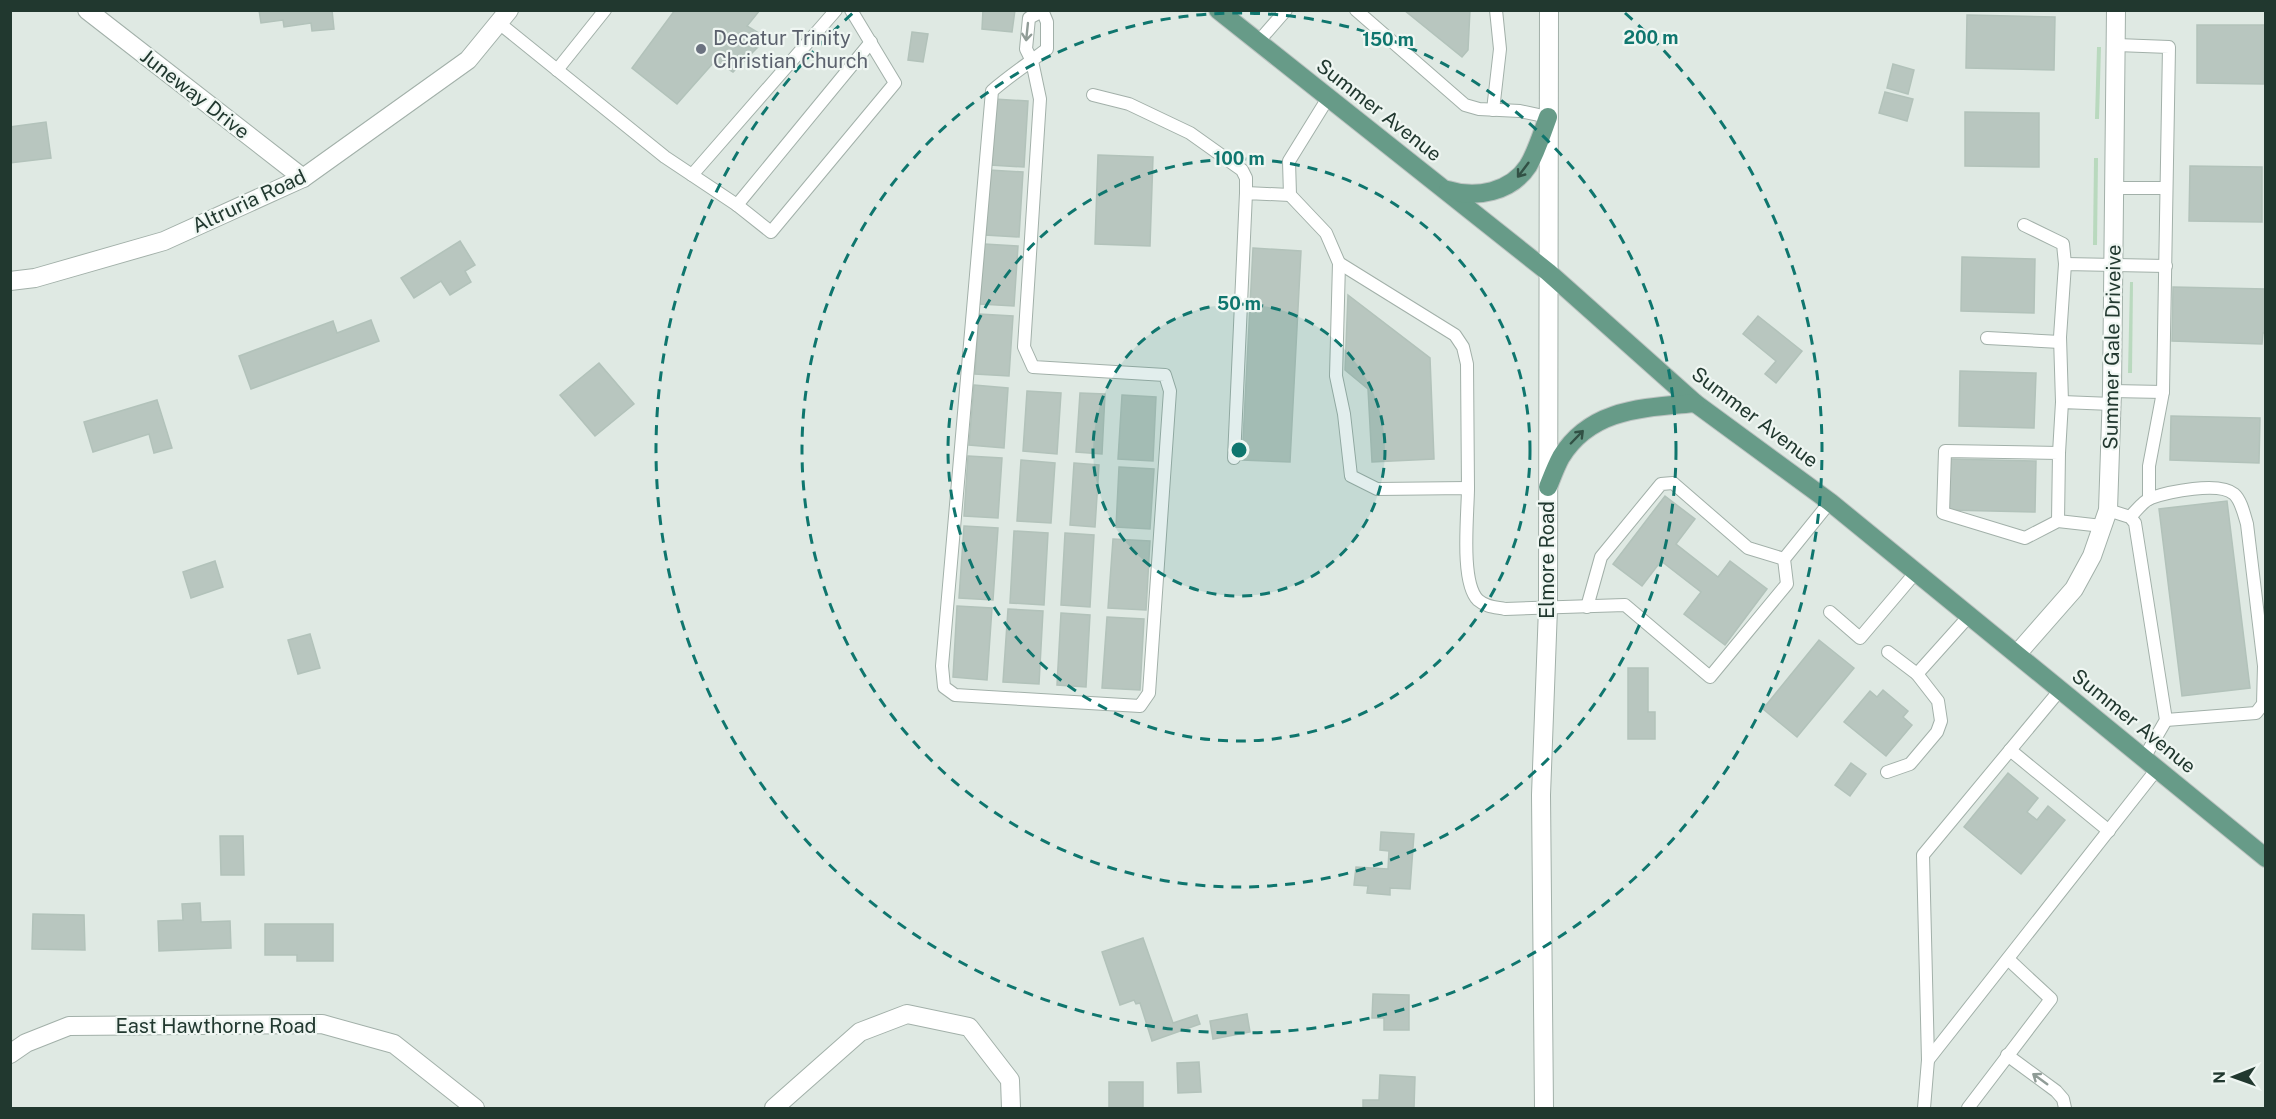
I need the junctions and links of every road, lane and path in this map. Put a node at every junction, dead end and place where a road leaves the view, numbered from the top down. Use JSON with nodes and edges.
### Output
{"nodes":[{"id":1,"x":87,"y":10,"type":"edge"},
{"id":2,"x":605,"y":10,"type":"edge"},
{"id":3,"x":836,"y":10,"type":"edge"},
{"id":4,"x":852,"y":10,"type":"edge"},
{"id":5,"x":1218,"y":10,"type":"edge"},
{"id":6,"x":1286,"y":10,"type":"edge"},
{"id":7,"x":1356,"y":10,"type":"edge"},
{"id":8,"x":1496,"y":10,"type":"edge"},
{"id":9,"x":1549,"y":10,"type":"edge"},
{"id":10,"x":2116,"y":10,"type":"edge"},
{"id":11,"x":1042,"y":11,"type":"edge"},
{"id":12,"x":504,"y":17,"type":"edge"},
{"id":13,"x":871,"y":42,"type":"junction"},
{"id":14,"x":1258,"y":42,"type":"junction"},
{"id":15,"x":2117,"y":45,"type":"junction"},
{"id":16,"x":1032,"y":60,"type":"junction"},
{"id":17,"x":557,"y":70,"type":"junction"},
{"id":18,"x":1093,"y":94,"type":"dead end"},
{"id":19,"x":1328,"y":98,"type":"junction"},
{"id":20,"x":1493,"y":110,"type":"junction"},
{"id":21,"x":1548,"y":117,"type":"junction"},
{"id":22,"x":692,"y":175,"type":"junction"},
{"id":23,"x":303,"y":178,"type":"junction"},
{"id":24,"x":2115,"y":188,"type":"junction"},
{"id":25,"x":2166,"y":188,"type":"junction"},
{"id":26,"x":1443,"y":189,"type":"junction"},
{"id":27,"x":1246,"y":193,"type":"junction"},
{"id":28,"x":1290,"y":195,"type":"junction"},
{"id":29,"x":738,"y":205,"type":"junction"},
{"id":30,"x":2024,"y":225,"type":"dead end"},
{"id":31,"x":1339,"y":262,"type":"junction"},
{"id":32,"x":2065,"y":264,"type":"junction"},
{"id":33,"x":2114,"y":265,"type":"junction"},
{"id":34,"x":2166,"y":266,"type":"junction"},
{"id":35,"x":1548,"y":272,"type":"junction"},
{"id":36,"x":10,"y":281,"type":"edge"},
{"id":37,"x":1987,"y":338,"type":"dead end"},
{"id":38,"x":2060,"y":342,"type":"junction"},
{"id":39,"x":2163,"y":392,"type":"junction"},
{"id":40,"x":2112,"y":398,"type":"junction"},
{"id":41,"x":2062,"y":402,"type":"junction"},
{"id":42,"x":1695,"y":403,"type":"junction"},
{"id":43,"x":2059,"y":453,"type":"junction"},
{"id":44,"x":1234,"y":458,"type":"dead end"},
{"id":45,"x":1548,"y":487,"type":"junction"},
{"id":46,"x":1468,"y":488,"type":"junction"},
{"id":47,"x":2149,"y":499,"type":"junction"},
{"id":48,"x":1830,"y":502,"type":"junction"},
{"id":49,"x":2130,"y":517,"type":"junction"},
{"id":50,"x":2105,"y":518,"type":"junction"},
{"id":51,"x":2058,"y":521,"type":"junction"},
{"id":52,"x":1784,"y":559,"type":"junction"},
{"id":53,"x":1916,"y":572,"type":"junction"},
{"id":54,"x":1587,"y":607,"type":"junction"},
{"id":55,"x":1548,"y":608,"type":"junction"},
{"id":56,"x":1830,"y":612,"type":"dead end"},
{"id":57,"x":1970,"y":616,"type":"junction"},
{"id":58,"x":1888,"y":652,"type":"dead end"},
{"id":59,"x":2017,"y":654,"type":"junction"},
{"id":60,"x":1917,"y":674,"type":"junction"},
{"id":61,"x":2060,"y":690,"type":"junction"},
{"id":62,"x":2166,"y":720,"type":"junction"},
{"id":63,"x":2010,"y":750,"type":"junction"},
{"id":64,"x":2150,"y":764,"type":"junction"},
{"id":65,"x":1887,"y":772,"type":"dead end"},
{"id":66,"x":2109,"y":831,"type":"junction"},
{"id":67,"x":2265,"y":858,"type":"edge"},
{"id":68,"x":2008,"y":959,"type":"junction"},
{"id":69,"x":10,"y":1054,"type":"edge"},
{"id":70,"x":2007,"y":1055,"type":"junction"},
{"id":71,"x":1928,"y":1060,"type":"junction"},
{"id":72,"x":476,"y":1108,"type":"edge"},
{"id":73,"x":774,"y":1108,"type":"edge"},
{"id":74,"x":1011,"y":1108,"type":"edge"},
{"id":75,"x":1544,"y":1108,"type":"edge"},
{"id":76,"x":1924,"y":1108,"type":"edge"},
{"id":77,"x":1968,"y":1108,"type":"edge"},
{"id":78,"x":2065,"y":1108,"type":"edge"}],
"edges":[{"from":1,"to":23,"type":"street","name":"Juneway Drive"},
{"from":2,"to":17,"type":"lane"},
{"from":3,"to":22,"type":"lane"},
{"from":4,"to":13,"type":"lane"},
{"from":5,"to":14,"type":"main road","name":"Summer Avenue"},
{"from":6,"to":14,"type":"lane"},
{"from":7,"to":20,"type":"lane"},
{"from":8,"to":20,"type":"lane"},
{"from":9,"to":21,"type":"street","name":"Elmore Road"},
{"from":10,"to":15,"type":"street","name":"Summer Gale Driveive"},
{"from":11,"to":16,"type":"lane"},
{"from":11,"to":16,"type":"lane","one_way":true},
{"from":12,"to":17,"type":"lane"},
{"from":12,"to":23,"type":"street","name":"Altruria Road"},
{"from":13,"to":29,"type":"lane"},
{"from":13,"to":29,"type":"lane"},
{"from":14,"to":19,"type":"main road","name":"Summer Avenue"},
{"from":15,"to":24,"type":"street","name":"Summer Gale Driveive"},
{"from":15,"to":25,"type":"lane"},
{"from":16,"to":16,"type":"lane"},
{"from":17,"to":22,"type":"lane"},
{"from":18,"to":27,"type":"lane"},
{"from":19,"to":26,"type":"main road","name":"Summer Avenue"},
{"from":19,"to":28,"type":"lane"},
{"from":20,"to":21,"type":"lane"},
{"from":21,"to":26,"type":"main road","one_way":true},
{"from":21,"to":35,"type":"street","name":"Elmore Road"},
{"from":22,"to":29,"type":"lane"},
{"from":23,"to":36,"type":"street","name":"Altruria Road"},
{"from":24,"to":25,"type":"lane"},
{"from":24,"to":33,"type":"street","name":"Summer Gale Driveive"},
{"from":25,"to":34,"type":"lane"},
{"from":26,"to":35,"type":"main road","name":"Summer Avenue"},
{"from":27,"to":28,"type":"lane"},
{"from":27,"to":44,"type":"lane"},
{"from":28,"to":31,"type":"lane"},
{"from":30,"to":32,"type":"lane"},
{"from":31,"to":46,"type":"lane"},
{"from":31,"to":46,"type":"lane"},
{"from":32,"to":33,"type":"lane"},
{"from":32,"to":38,"type":"lane"},
{"from":33,"to":34,"type":"lane"},
{"from":33,"to":40,"type":"street","name":"Summer Gale Driveive"},
{"from":34,"to":39,"type":"lane"},
{"from":35,"to":42,"type":"main road","name":"Summer Avenue"},
{"from":35,"to":45,"type":"street","name":"Elmore Road"},
{"from":37,"to":38,"type":"lane"},
{"from":38,"to":41,"type":"lane"},
{"from":39,"to":40,"type":"lane"},
{"from":39,"to":47,"type":"lane"},
{"from":40,"to":41,"type":"lane"},
{"from":40,"to":50,"type":"street","name":"Summer Gale Driveive"},
{"from":41,"to":43,"type":"lane"},
{"from":45,"to":42,"type":"main road","one_way":true},
{"from":42,"to":48,"type":"main road","name":"Summer Avenue"},
{"from":43,"to":51,"type":"lane"},
{"from":43,"to":51,"type":"lane"},
{"from":45,"to":55,"type":"street","name":"Elmore Road"},
{"from":46,"to":55,"type":"lane"},
{"from":47,"to":49,"type":"lane"},
{"from":47,"to":62,"type":"lane"},
{"from":48,"to":52,"type":"lane"},
{"from":48,"to":53,"type":"main road","name":"Summer Avenue"},
{"from":49,"to":50,"type":"lane"},
{"from":49,"to":62,"type":"lane"},
{"from":50,"to":51,"type":"lane"},
{"from":50,"to":59,"type":"street","name":"Summer Gale Driveive"},
{"from":52,"to":54,"type":"lane"},
{"from":52,"to":54,"type":"lane"},
{"from":53,"to":56,"type":"lane"},
{"from":53,"to":57,"type":"main road","name":"Summer Avenue"},
{"from":54,"to":55,"type":"lane"},
{"from":55,"to":75,"type":"street","name":"Elmore Road"},
{"from":57,"to":59,"type":"main road","name":"Summer Avenue"},
{"from":57,"to":60,"type":"lane"},
{"from":58,"to":60,"type":"lane"},
{"from":59,"to":61,"type":"main road","name":"Summer Avenue"},
{"from":60,"to":65,"type":"lane"},
{"from":61,"to":63,"type":"lane"},
{"from":61,"to":64,"type":"main road","name":"Summer Avenue"},
{"from":62,"to":64,"type":"lane"},
{"from":63,"to":66,"type":"lane"},
{"from":63,"to":71,"type":"lane"},
{"from":64,"to":66,"type":"lane"},
{"from":64,"to":67,"type":"main road","name":"Summer Avenue"},
{"from":66,"to":68,"type":"lane"},
{"from":68,"to":70,"type":"lane"},
{"from":68,"to":71,"type":"lane"},
{"from":69,"to":72,"type":"street","name":"East Hawthorne Road"},
{"from":70,"to":77,"type":"lane"},
{"from":78,"to":70,"type":"lane","one_way":true},
{"from":71,"to":76,"type":"lane"},
{"from":73,"to":74,"type":"street"}]}
